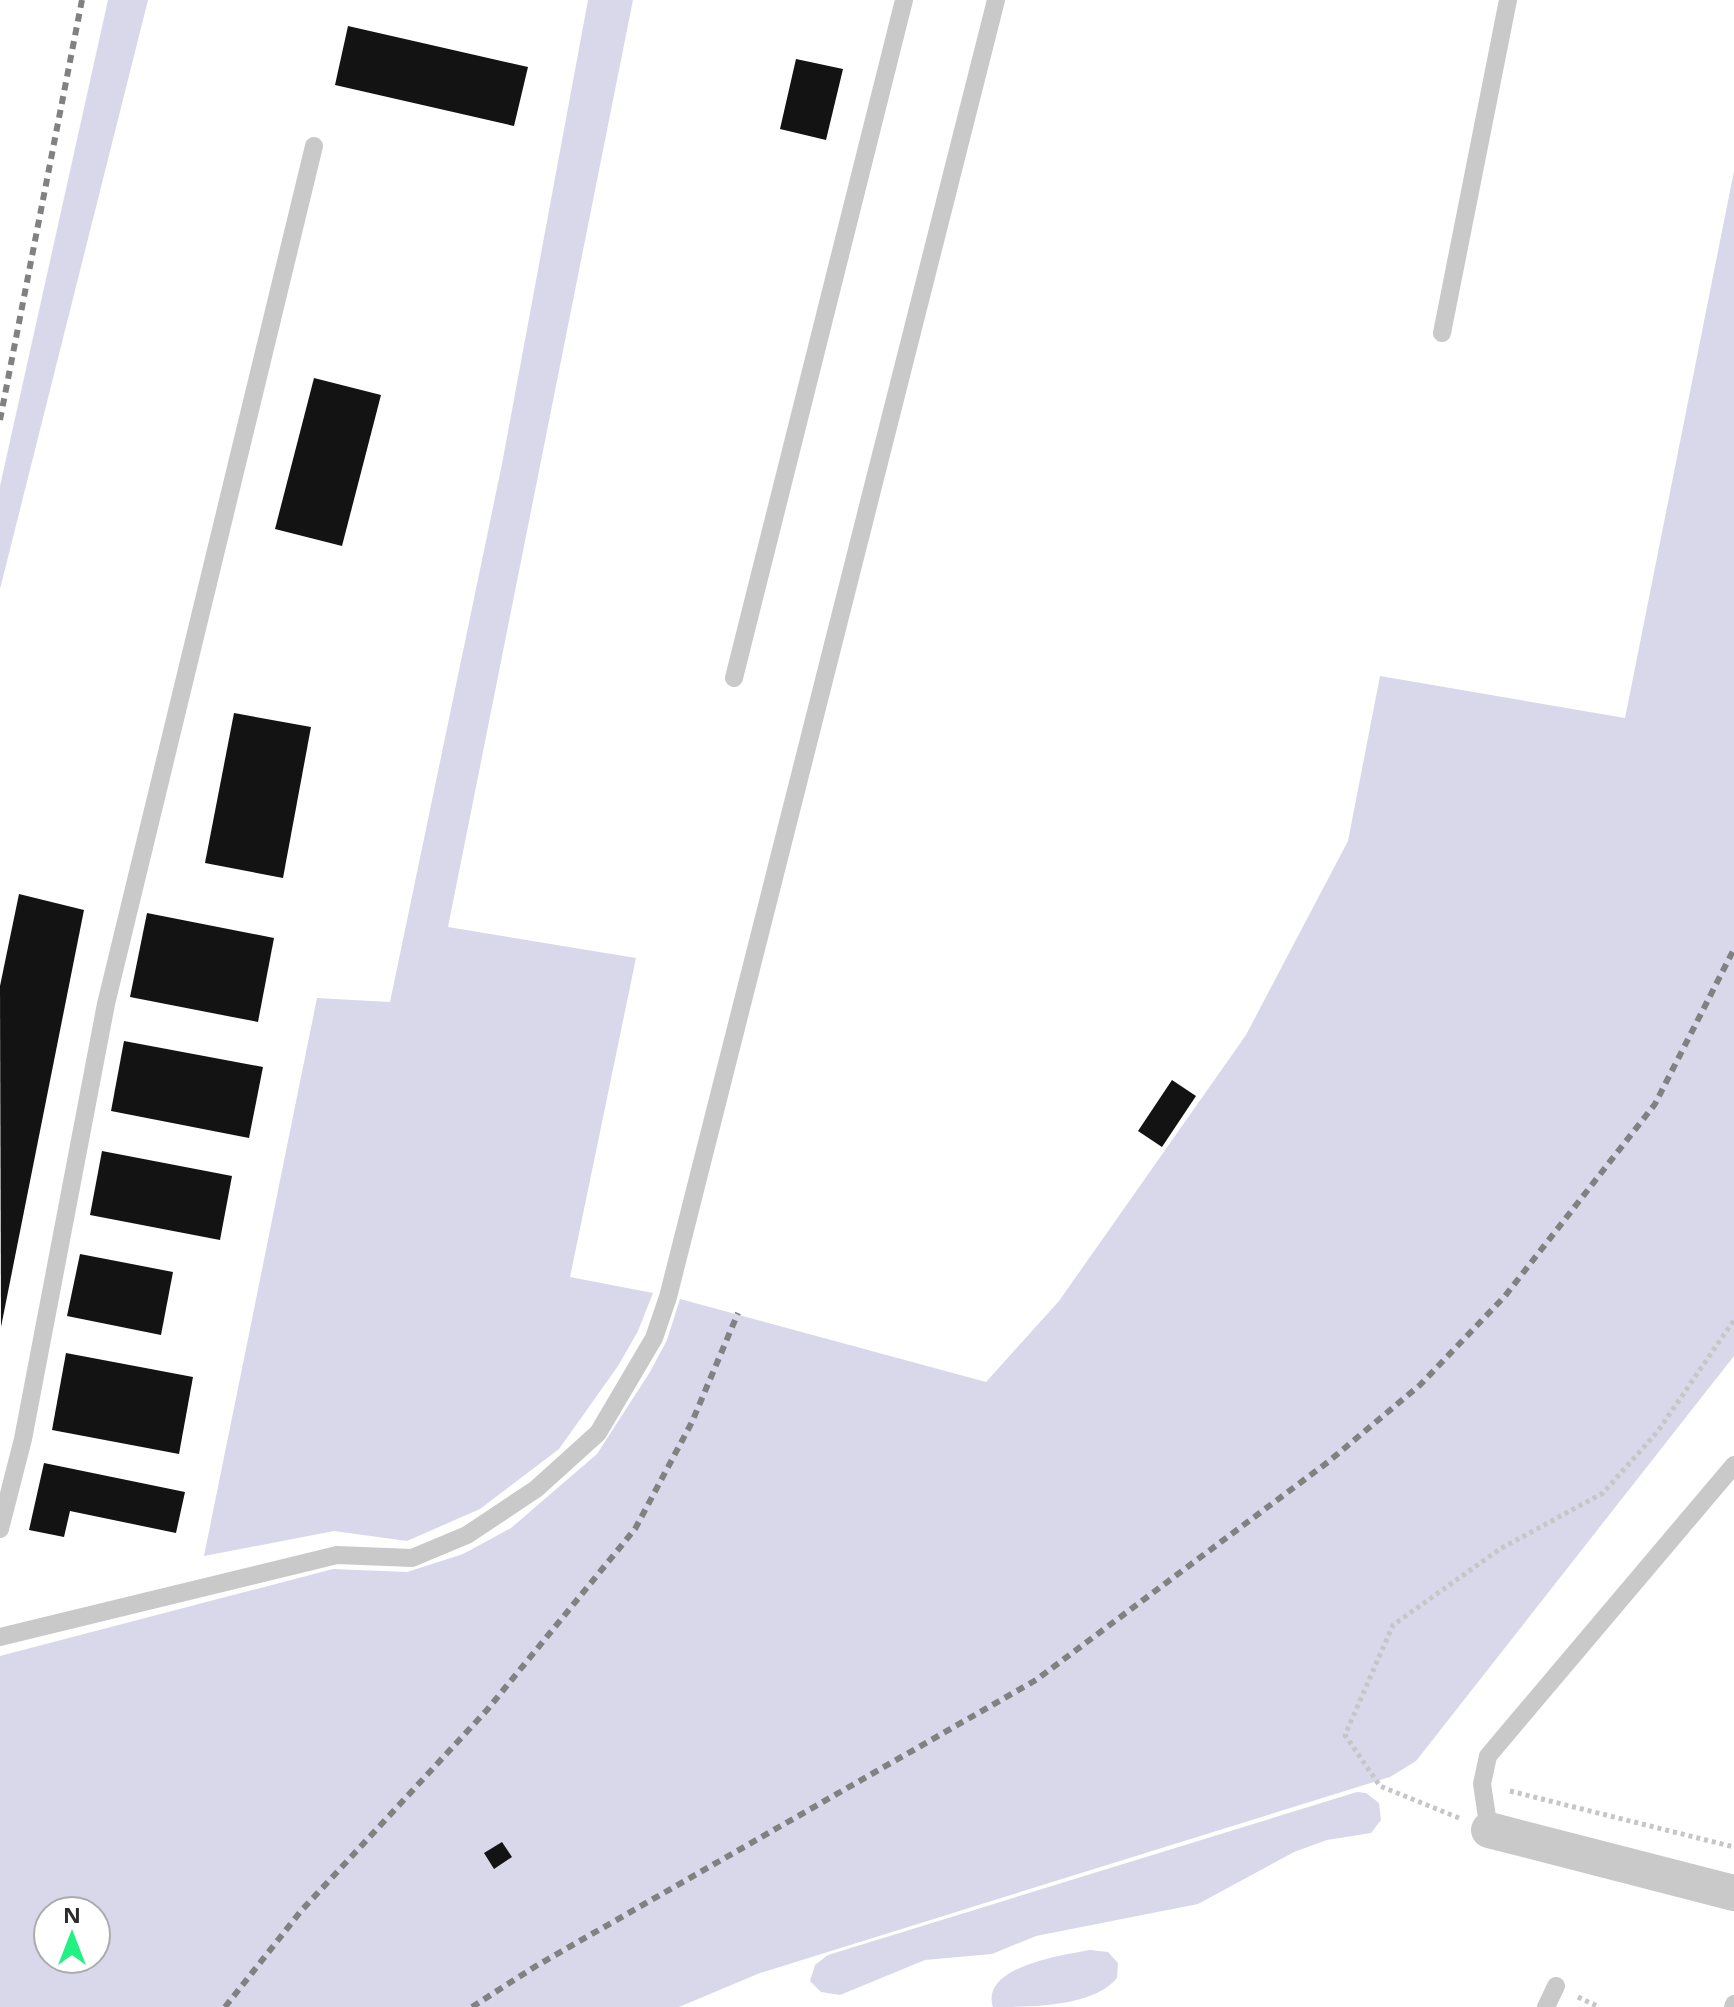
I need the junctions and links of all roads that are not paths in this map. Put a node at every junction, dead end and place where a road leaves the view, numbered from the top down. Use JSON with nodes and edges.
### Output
{"nodes":[{"id":1,"x":904,"y":0,"type":"edge"},
{"id":2,"x":996,"y":0,"type":"edge"},
{"id":3,"x":1508,"y":0,"type":"edge"},
{"id":4,"x":314,"y":146,"type":"dead end"},
{"id":5,"x":1442,"y":333,"type":"dead end"},
{"id":6,"x":734,"y":678,"type":"dead end"},
{"id":7,"x":1734,"y":1465,"type":"edge"},
{"id":8,"x":0,"y":1529,"type":"edge"},
{"id":9,"x":0,"y":1637,"type":"edge"},
{"id":10,"x":1489,"y":1830,"type":"joint"},
{"id":11,"x":1734,"y":1893,"type":"edge"},
{"id":12,"x":1556,"y":1986,"type":"dead end"},
{"id":13,"x":1546,"y":2007,"type":"edge"}],
"edges":[{"from":1,"to":6,"type":"lane"},
{"from":2,"to":9,"type":"lane"},
{"from":3,"to":5,"type":"lane"},
{"from":4,"to":8,"type":"lane"},
{"from":7,"to":10,"type":"lane"},
{"from":10,"to":11,"type":"street"},
{"from":12,"to":13,"type":"lane"}]}
